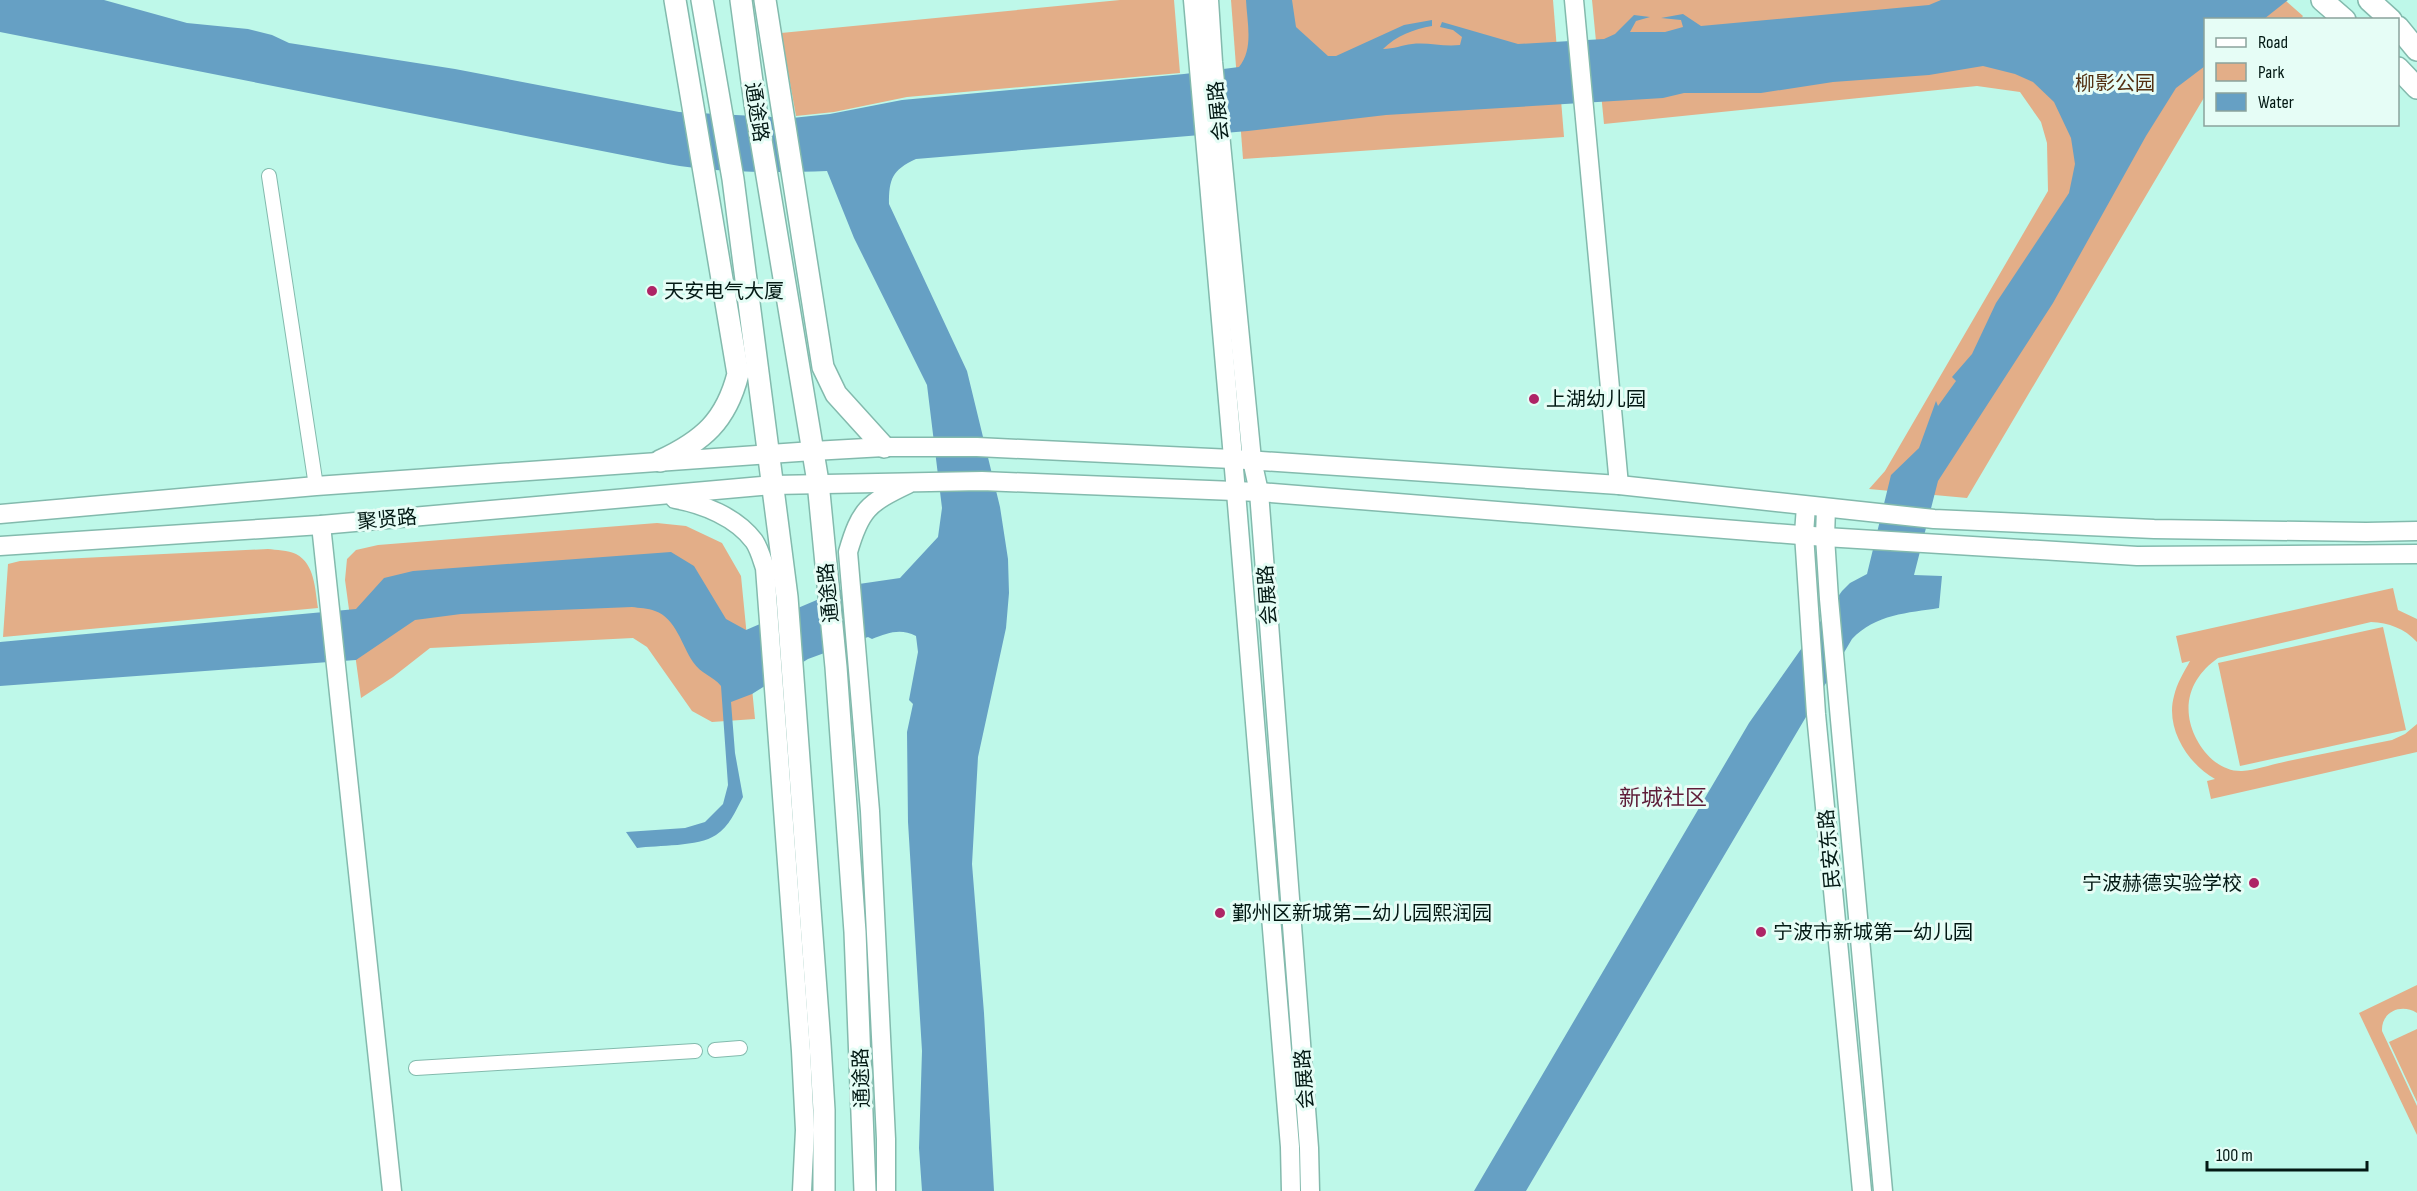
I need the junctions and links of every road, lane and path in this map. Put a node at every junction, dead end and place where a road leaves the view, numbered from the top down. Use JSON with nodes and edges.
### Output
{"nodes":[{"id":1,"x":675,"y":0,"type":"edge"},
{"id":2,"x":702,"y":0,"type":"edge"},
{"id":3,"x":741,"y":0,"type":"edge"},
{"id":4,"x":765,"y":0,"type":"edge"},
{"id":5,"x":1193,"y":0,"type":"edge"},
{"id":6,"x":1209,"y":0,"type":"edge"},
{"id":7,"x":1574,"y":0,"type":"edge"},
{"id":8,"x":2322,"y":0,"type":"edge"},
{"id":9,"x":2369,"y":0,"type":"edge"},
{"id":10,"x":2343,"y":18,"type":"edge"},
{"id":11,"x":2390,"y":18,"type":"edge"},
{"id":12,"x":2399,"y":28,"type":"edge"},
{"id":13,"x":2417,"y":50,"type":"edge"},
{"id":14,"x":1205,"y":61,"type":"junction"},
{"id":15,"x":2399,"y":71,"type":"edge"},
{"id":16,"x":2417,"y":88,"type":"edge"},
{"id":17,"x":1213,"y":141,"type":"junction"},
{"id":18,"x":269,"y":176,"type":"dead end"},
{"id":19,"x":884,"y":447,"type":"junction"},
{"id":20,"x":813,"y":451,"type":"junction"},
{"id":21,"x":770,"y":454,"type":"junction"},
{"id":22,"x":1232,"y":459,"type":"junction"},
{"id":23,"x":1252,"y":460,"type":"junction"},
{"id":24,"x":660,"y":461,"type":"junction"},
{"id":25,"x":818,"y":482,"type":"junction"},
{"id":26,"x":922,"y":482,"type":"junction"},
{"id":27,"x":773,"y":485,"type":"junction"},
{"id":28,"x":1619,"y":485,"type":"junction"},
{"id":29,"x":316,"y":486,"type":"junction"},
{"id":30,"x":1236,"y":492,"type":"junction"},
{"id":31,"x":1259,"y":492,"type":"junction"},
{"id":32,"x":655,"y":496,"type":"junction"},
{"id":33,"x":1806,"y":506,"type":"junction"},
{"id":34,"x":1826,"y":508,"type":"junction"},
{"id":35,"x":0,"y":514,"type":"edge"},
{"id":36,"x":321,"y":525,"type":"junction"},
{"id":37,"x":2417,"y":531,"type":"edge"},
{"id":38,"x":1804,"y":534,"type":"junction"},
{"id":39,"x":1825,"y":537,"type":"junction"},
{"id":40,"x":0,"y":546,"type":"edge"},
{"id":41,"x":2417,"y":554,"type":"edge"},
{"id":42,"x":740,"y":1048,"type":"dead end"},
{"id":43,"x":715,"y":1050,"type":"dead end"},
{"id":44,"x":695,"y":1051,"type":"dead end"},
{"id":45,"x":416,"y":1068,"type":"dead end"},
{"id":46,"x":392,"y":1191,"type":"edge"},
{"id":47,"x":802,"y":1191,"type":"edge"},
{"id":48,"x":824,"y":1191,"type":"edge"},
{"id":49,"x":866,"y":1191,"type":"edge"},
{"id":50,"x":886,"y":1191,"type":"edge"},
{"id":51,"x":1291,"y":1191,"type":"edge"},
{"id":52,"x":1310,"y":1191,"type":"edge"},
{"id":53,"x":1862,"y":1191,"type":"edge"},
{"id":54,"x":1883,"y":1191,"type":"edge"}],
"edges":[{"from":1,"to":24,"type":"main road"},
{"from":2,"to":21,"type":"main road","name":"通途路"},
{"from":3,"to":20,"type":"main road","name":"通途路"},
{"from":4,"to":19,"type":"main road"},
{"from":5,"to":14,"type":"main road","name":"会展路"},
{"from":6,"to":14,"type":"main road","name":"会展路"},
{"from":7,"to":28,"type":"main road"},
{"from":8,"to":10,"type":"main road"},
{"from":9,"to":11,"type":"main road"},
{"from":12,"to":13,"type":"main road"},
{"from":14,"to":17,"type":"main road","name":"会展路"},
{"from":15,"to":16,"type":"main road"},
{"from":17,"to":22,"type":"main road","name":"会展路"},
{"from":17,"to":23,"type":"main road","name":"会展路"},
{"from":18,"to":29,"type":"street"},
{"from":19,"to":20,"type":"main road","name":"聚贤路"},
{"from":19,"to":22,"type":"main road","name":"聚贤路"},
{"from":20,"to":21,"type":"main road","name":"聚贤路"},
{"from":20,"to":25,"type":"main road","name":"通途路"},
{"from":21,"to":24,"type":"main road","name":"聚贤路"},
{"from":21,"to":27,"type":"main road","name":"通途路"},
{"from":22,"to":23,"type":"main road","name":"聚贤路"},
{"from":22,"to":30,"type":"main road","name":"会展路"},
{"from":23,"to":28,"type":"main road","name":"聚贤路"},
{"from":23,"to":31,"type":"main road","name":"会展路"},
{"from":24,"to":29,"type":"main road","name":"聚贤路"},
{"from":25,"to":26,"type":"main road","name":"聚贤路"},
{"from":25,"to":27,"type":"main road","name":"聚贤路"},
{"from":25,"to":49,"type":"main road","name":"通途路"},
{"from":26,"to":30,"type":"main road","name":"聚贤路"},
{"from":26,"to":50,"type":"main road"},
{"from":27,"to":32,"type":"main road","name":"聚贤路"},
{"from":27,"to":48,"type":"main road","name":"通途路"},
{"from":28,"to":33,"type":"main road","name":"聚贤路"},
{"from":29,"to":35,"type":"main road","name":"聚贤路"},
{"from":30,"to":31,"type":"main road","name":"聚贤路"},
{"from":30,"to":51,"type":"main road","name":"会展路"},
{"from":31,"to":38,"type":"main road","name":"聚贤路"},
{"from":31,"to":52,"type":"main road","name":"会展路"},
{"from":32,"to":36,"type":"main road","name":"聚贤路"},
{"from":32,"to":47,"type":"main road"},
{"from":33,"to":34,"type":"main road","name":"聚贤路"},
{"from":33,"to":38,"type":"main road","name":"民安东路"},
{"from":34,"to":37,"type":"main road","name":"聚贤路"},
{"from":34,"to":39,"type":"main road","name":"民安东路"},
{"from":36,"to":40,"type":"main road","name":"聚贤路"},
{"from":36,"to":46,"type":"main road"},
{"from":38,"to":39,"type":"main road","name":"聚贤路"},
{"from":38,"to":53,"type":"main road","name":"民安东路"},
{"from":39,"to":41,"type":"main road","name":"聚贤路"},
{"from":39,"to":54,"type":"main road","name":"民安东路"},
{"from":42,"to":43,"type":"street"},
{"from":44,"to":45,"type":"street"}]}
